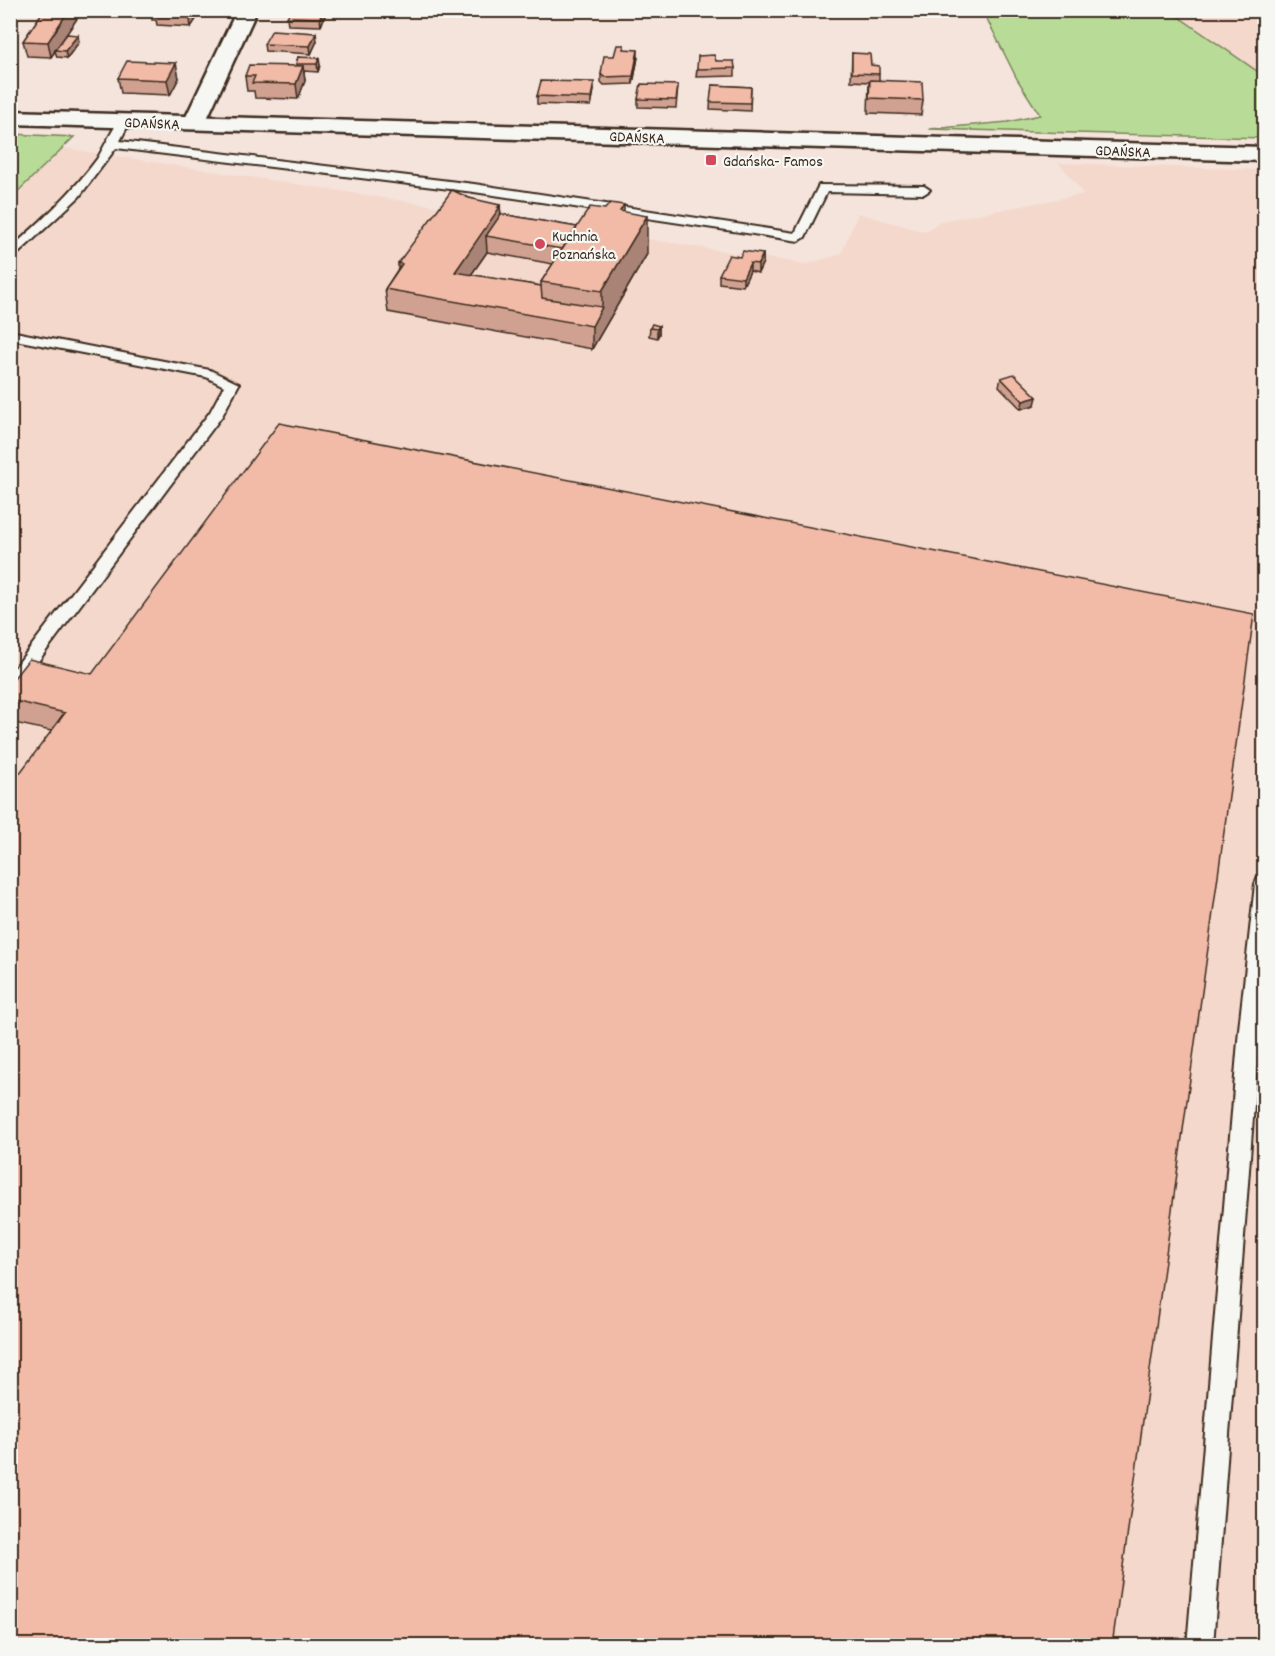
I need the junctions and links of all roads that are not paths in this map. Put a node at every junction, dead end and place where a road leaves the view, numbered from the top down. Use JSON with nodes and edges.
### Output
{"nodes":[{"id":1,"x":247,"y":10,"type":"edge"},
{"id":2,"x":10,"y":117,"type":"edge"},
{"id":3,"x":124,"y":121,"type":"junction"},
{"id":4,"x":194,"y":123,"type":"junction"},
{"id":5,"x":114,"y":144,"type":"junction"},
{"id":6,"x":1264,"y":154,"type":"edge"},
{"id":7,"x":924,"y":190,"type":"dead end"},
{"id":8,"x":10,"y":257,"type":"edge"},
{"id":9,"x":10,"y":335,"type":"edge"},
{"id":10,"x":10,"y":687,"type":"edge"},
{"id":11,"x":1264,"y":884,"type":"edge"},
{"id":12,"x":1200,"y":1646,"type":"edge"}],
"edges":[{"from":1,"to":4,"type":"main road"},
{"from":2,"to":3,"type":"main road","name":"GDAŃSKA"},
{"from":3,"to":4,"type":"main road","name":"GDAŃSKA"},
{"from":3,"to":5,"type":"lane"},
{"from":4,"to":6,"type":"main road","name":"GDAŃSKA"},
{"from":5,"to":7,"type":"lane"},
{"from":5,"to":8,"type":"lane"},
{"from":9,"to":10,"type":"lane"},
{"from":11,"to":12,"type":"lane"}]}
